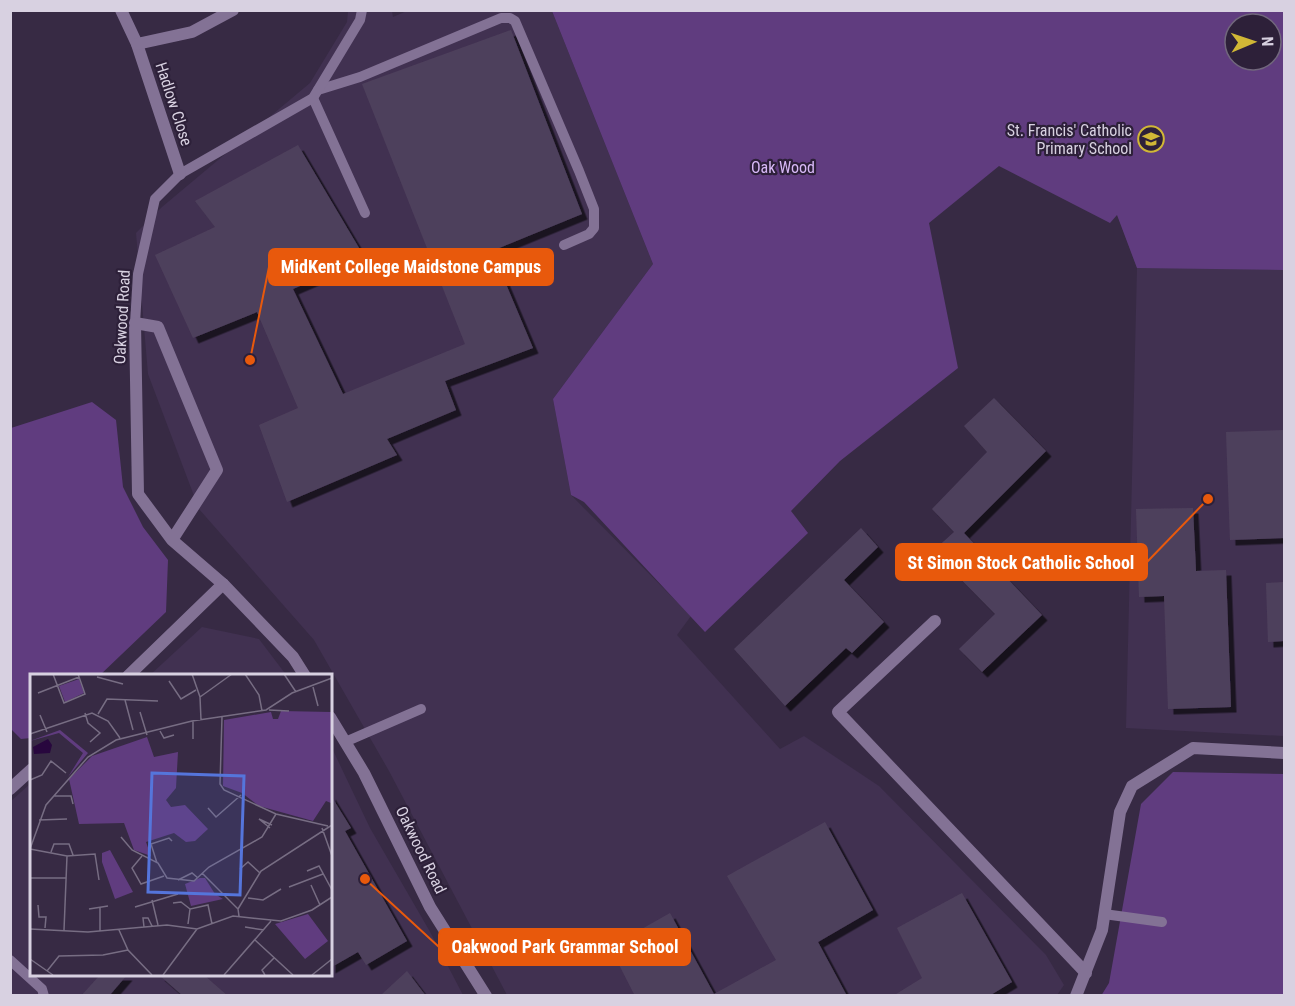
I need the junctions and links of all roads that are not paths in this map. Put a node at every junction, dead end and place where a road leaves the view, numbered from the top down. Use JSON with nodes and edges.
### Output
{"nodes":[{"id":1,"x":121,"y":10,"type":"edge"},
{"id":2,"x":233,"y":10,"type":"edge"},
{"id":3,"x":362,"y":10,"type":"edge"},
{"id":4,"x":138,"y":44,"type":"junction"},
{"id":5,"x":315,"y":94,"type":"junction"},
{"id":6,"x":180,"y":174,"type":"junction"},
{"id":7,"x":365,"y":213,"type":"dead end"},
{"id":8,"x":564,"y":245,"type":"dead end"},
{"id":9,"x":135,"y":323,"type":"junction"},
{"id":10,"x":172,"y":540,"type":"junction"},
{"id":11,"x":223,"y":584,"type":"junction"},
{"id":12,"x":935,"y":621,"type":"dead end"},
{"id":13,"x":130,"y":674,"type":"edge"},
{"id":14,"x":304,"y":674,"type":"edge"},
{"id":15,"x":421,"y":709,"type":"dead end"},
{"id":16,"x":332,"y":720,"type":"edge"},
{"id":17,"x":345,"y":742,"type":"junction"},
{"id":18,"x":1284,"y":753,"type":"edge"},
{"id":19,"x":30,"y":771,"type":"edge"},
{"id":20,"x":10,"y":789,"type":"edge"},
{"id":21,"x":1104,"y":914,"type":"junction"},
{"id":22,"x":1162,"y":922,"type":"dead end"},
{"id":23,"x":10,"y":960,"type":"edge"},
{"id":24,"x":1086,"y":973,"type":"junction"},
{"id":25,"x":44,"y":996,"type":"edge"},
{"id":26,"x":486,"y":996,"type":"edge"},
{"id":27,"x":1076,"y":996,"type":"edge"}],
"edges":[{"from":1,"to":4,"type":"street","name":"Hadlow Close"},
{"from":2,"to":4,"type":"street","name":"Hadlow Close"},
{"from":3,"to":5,"type":"lane","name":"Oakwood Road"},
{"from":4,"to":6,"type":"street","name":"Hadlow Close"},
{"from":5,"to":6,"type":"lane","name":"Oakwood Road"},
{"from":5,"to":7,"type":"lane"},
{"from":5,"to":8,"type":"lane"},
{"from":6,"to":9,"type":"lane","name":"Oakwood Road"},
{"from":9,"to":10,"type":"street","name":"Oakwood Road"},
{"from":9,"to":10,"type":"street"},
{"from":10,"to":11,"type":"street","name":"Oakwood Road"},
{"from":11,"to":13,"type":"street"},
{"from":11,"to":14,"type":"street","name":"Oakwood Road"},
{"from":12,"to":24,"type":"street"},
{"from":15,"to":17,"type":"lane"},
{"from":16,"to":17,"type":"street","name":"Oakwood Road"},
{"from":17,"to":26,"type":"street","name":"Oakwood Road"},
{"from":18,"to":21,"type":"street"},
{"from":19,"to":20,"type":"street"},
{"from":21,"to":22,"type":"lane"},
{"from":21,"to":24,"type":"street"},
{"from":23,"to":25,"type":"lane"},
{"from":24,"to":27,"type":"street"}]}
